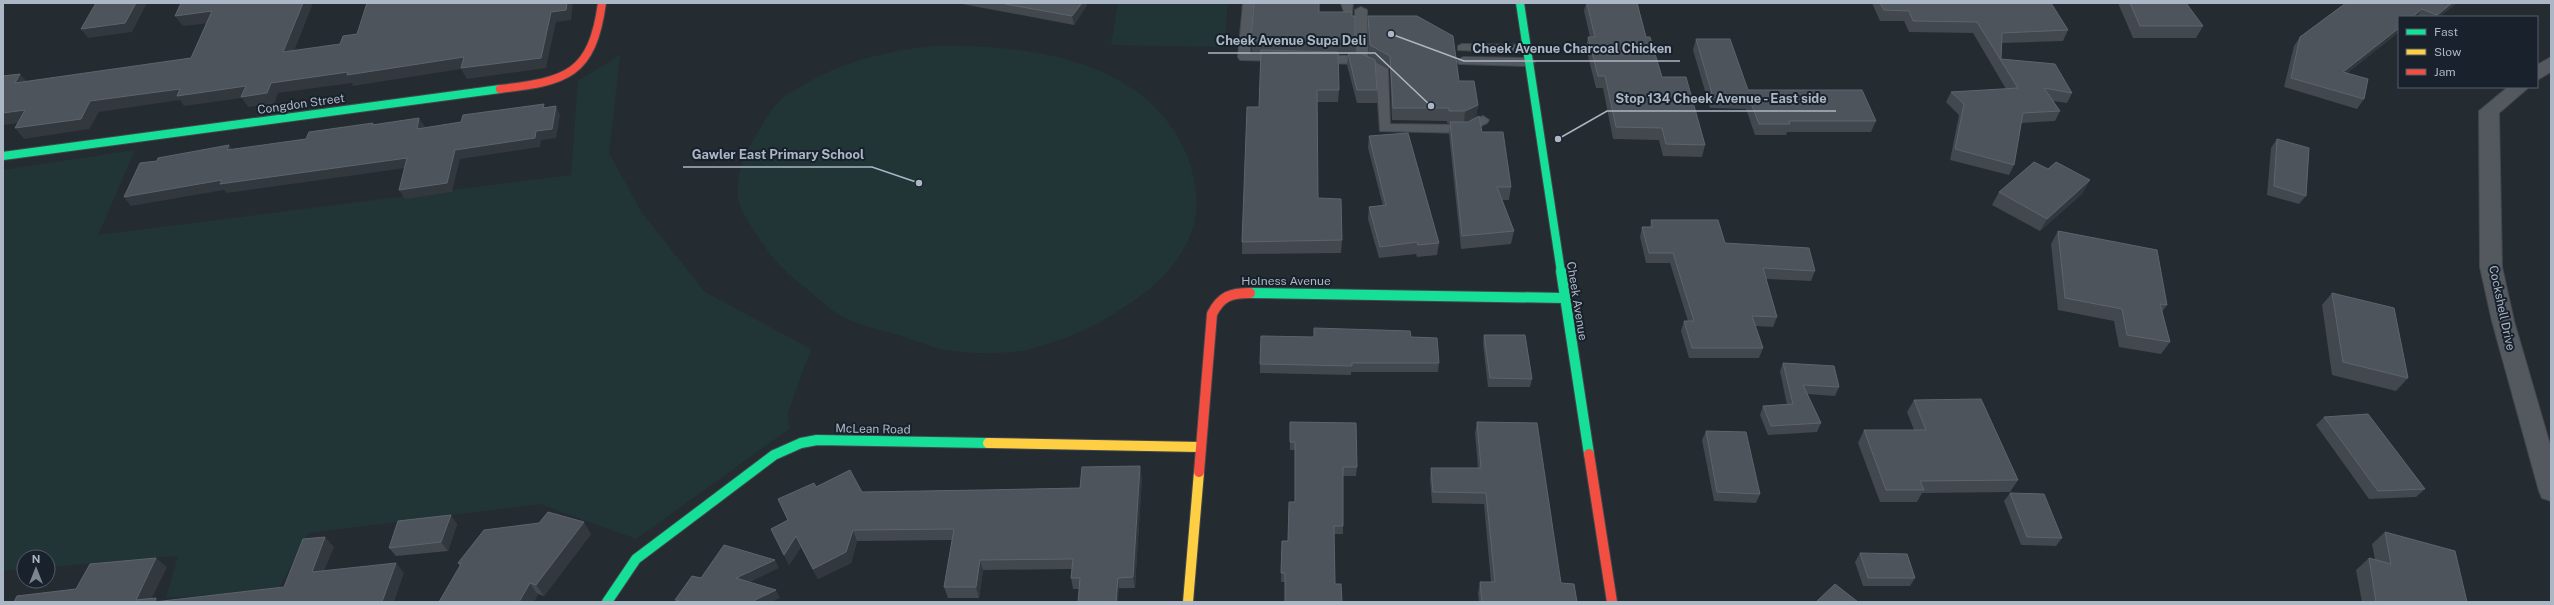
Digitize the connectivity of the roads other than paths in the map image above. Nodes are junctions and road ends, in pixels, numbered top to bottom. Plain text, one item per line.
1 (602, 3) edge
2 (1250, 3) edge
3 (1520, 3) edge
4 (1366, 8) edge
5 (1462, 48) dead end
6 (1527, 49) junction
7 (1291, 58) edge
8 (1307, 59) edge
9 (1362, 60) junction
10 (1463, 61) dead end
11 (1529, 62) junction
12 (2551, 63) edge
13 (2538, 73) edge
14 (2519, 88) edge
15 (1483, 120) dead end
16 (3, 156) edge
17 (1564, 298) junction
18 (1200, 447) junction
19 (2551, 491) edge
20 (607, 602) edge
21 (1188, 602) edge
22 (1612, 602) edge

1 - 16 street, Congdon Street
2 - 7 lane
3 - 6 street, Cheek Avenue
4 - 9 lane
5 - 6 lane
6 - 11 street, Cheek Avenue
8 - 9 lane
9 - 15 lane
10 - 11 lane
11 - 17 street, Cheek Avenue
12 - 13 street
14 - 19 street, Cockshell Drive
17 - 18 street, Holness Avenue
17 - 22 street, Cheek Avenue
18 - 20 street, McLean Road
18 - 21 street, Holness Avenue

